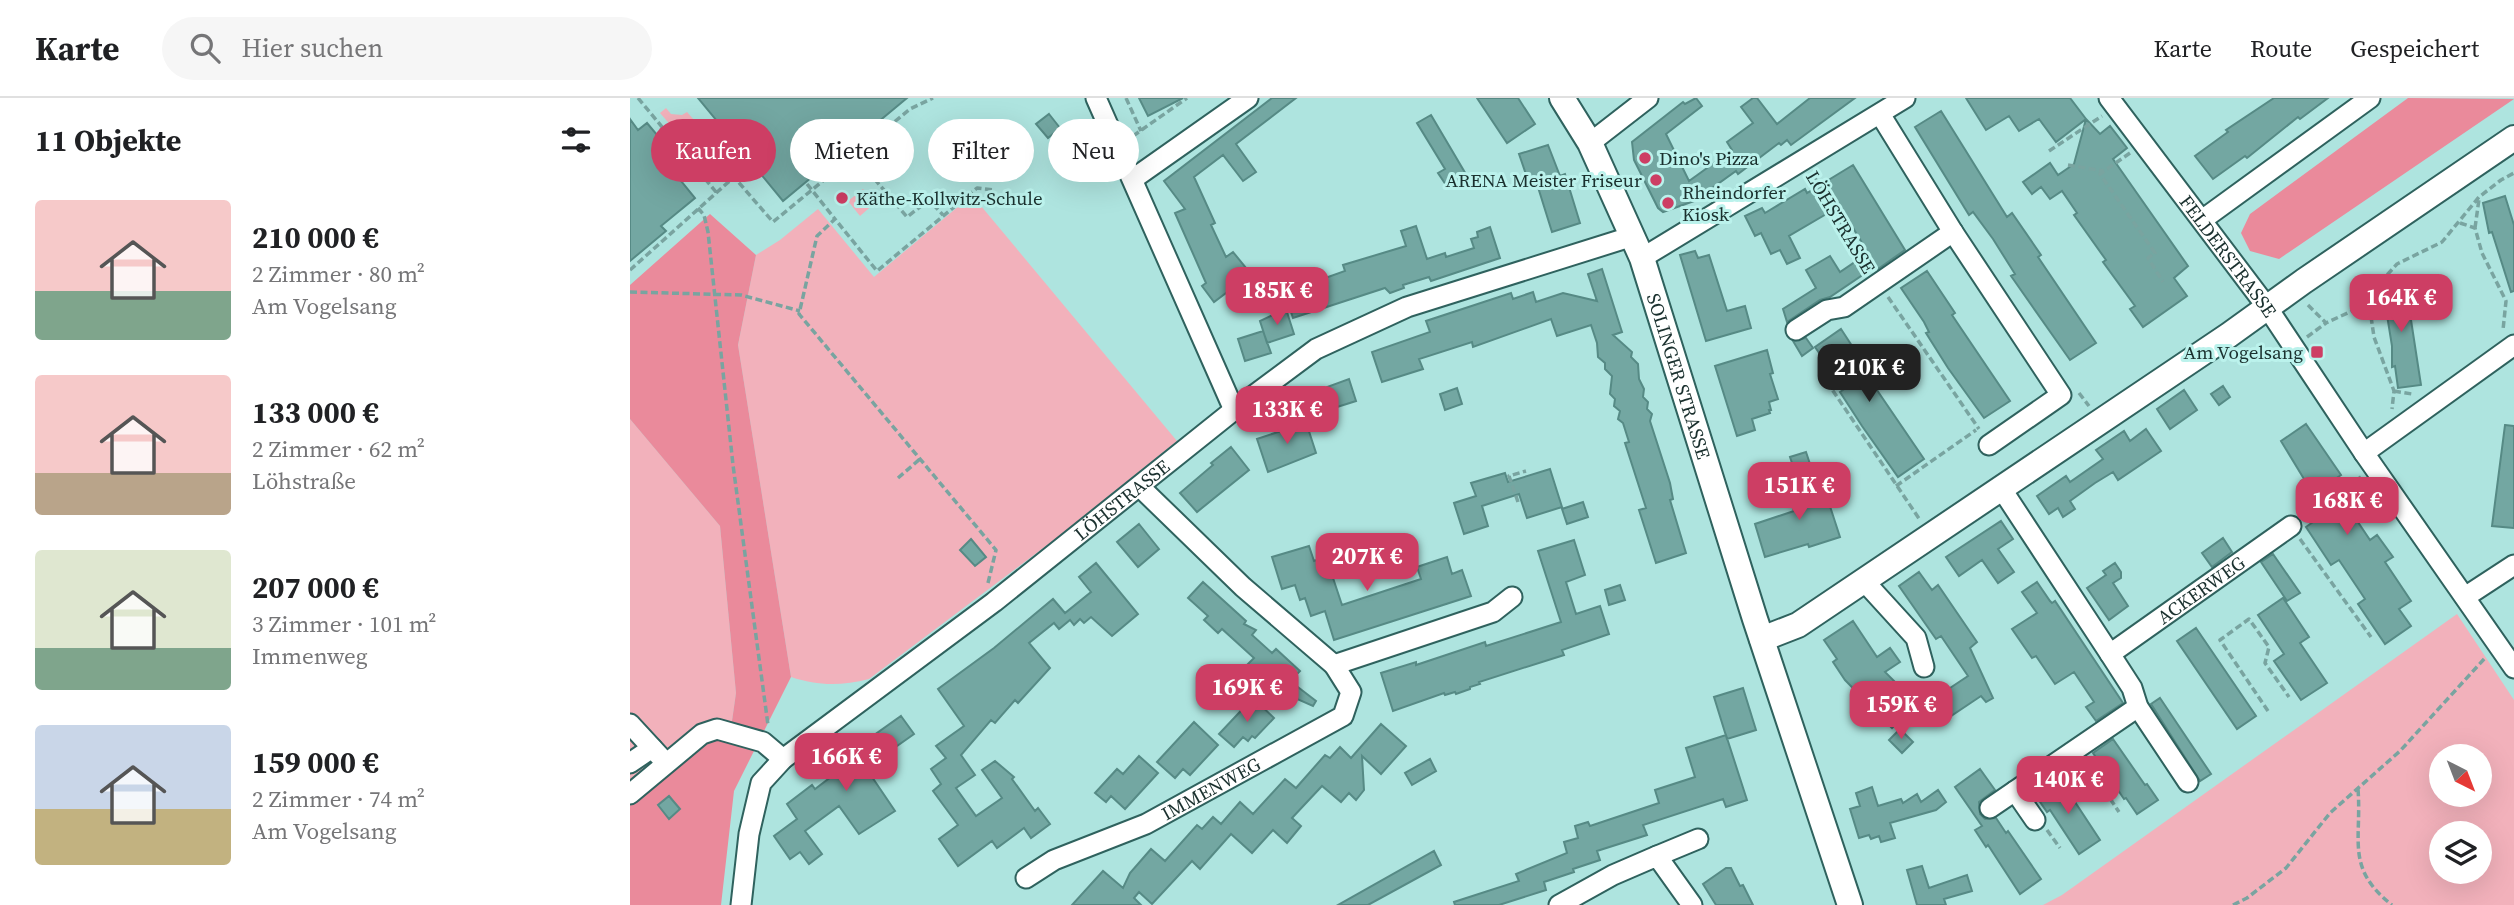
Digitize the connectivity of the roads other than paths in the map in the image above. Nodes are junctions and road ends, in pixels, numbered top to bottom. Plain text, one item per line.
1 (1096, 98) edge
2 (1248, 98) edge
3 (1562, 98) edge
4 (1648, 98) edge
5 (1905, 98) edge
6 (2370, 98) edge
7 (2113, 102) edge
8 (1880, 114) junction
9 (1105, 119) edge
10 (2514, 138) edge
11 (1590, 143) junction
12 (1139, 175) edge
13 (1134, 182) edge
14 (2202, 220) junction
15 (1953, 232) junction
16 (1638, 247) junction
17 (2267, 307) junction
18 (1796, 330) dead end
19 (2508, 350) edge
20 (1234, 410) junction
21 (1989, 445) road end
22 (2369, 460) junction
23 (1140, 487) junction
24 (2001, 488) junction
25 (2291, 526) road end
26 (2514, 565) edge
27 (1864, 582) junction
28 (1512, 597) dead end
29 (2465, 597) junction
30 (1762, 639) junction
31 (2110, 654) junction
32 (1334, 665) junction
33 (1924, 667) dead end
34 (2514, 668) edge
35 (2138, 707) junction
36 (630, 724) edge
37 (652, 748) junction
38 (783, 759) junction
39 (630, 762) edge
40 (666, 763) junction
41 (2188, 782) dead end
42 (2015, 791) junction
43 (630, 793) edge
44 (1990, 807) dead end
45 (2035, 820) dead end
46 (1698, 839) dead end
47 (1657, 856) junction
48 (1026, 878) dead end
49 (741, 905) edge
50 (1559, 905) edge
51 (1692, 905) edge
52 (1850, 905) edge

1 - 9 street
2 - 12 street
3 - 11 main road, SOLINGER STRASSE
4 - 11 street
5 - 8 street, LÖHSTRASSE
6 - 14 street
7 - 14 street, FELDERSTRASSE
8 - 15 street
8 - 16 street, LÖHSTRASSE
10 - 17 main road
11 - 16 main road, SOLINGER STRASSE
13 - 20 street
14 - 17 street, FELDERSTRASSE
15 - 18 street
15 - 21 street
16 - 20 street, LÖHSTRASSE
16 - 30 main road, SOLINGER STRASSE
17 - 22 street, FELDERSTRASSE
17 - 24 main road
19 - 22 street
20 - 23 street, LÖHSTRASSE
22 - 29 street, FELDERSTRASSE
23 - 32 street, IMMENWEG
23 - 38 street, LÖHSTRASSE
24 - 27 main road
24 - 31 street
25 - 31 street, ACKERWEG
26 - 29 street
27 - 30 main road
27 - 33 street
28 - 32 street
29 - 34 street, FELDERSTRASSE
30 - 52 main road, SOLINGER STRASSE
31 - 35 street
32 - 48 street, IMMENWEG
35 - 41 street
35 - 42 street
36 - 37 street
37 - 39 street
37 - 40 street
38 - 40 street
38 - 49 street, LÖHSTRASSE
40 - 43 street
42 - 44 street
42 - 45 street
46 - 47 street
47 - 50 street
47 - 51 street

